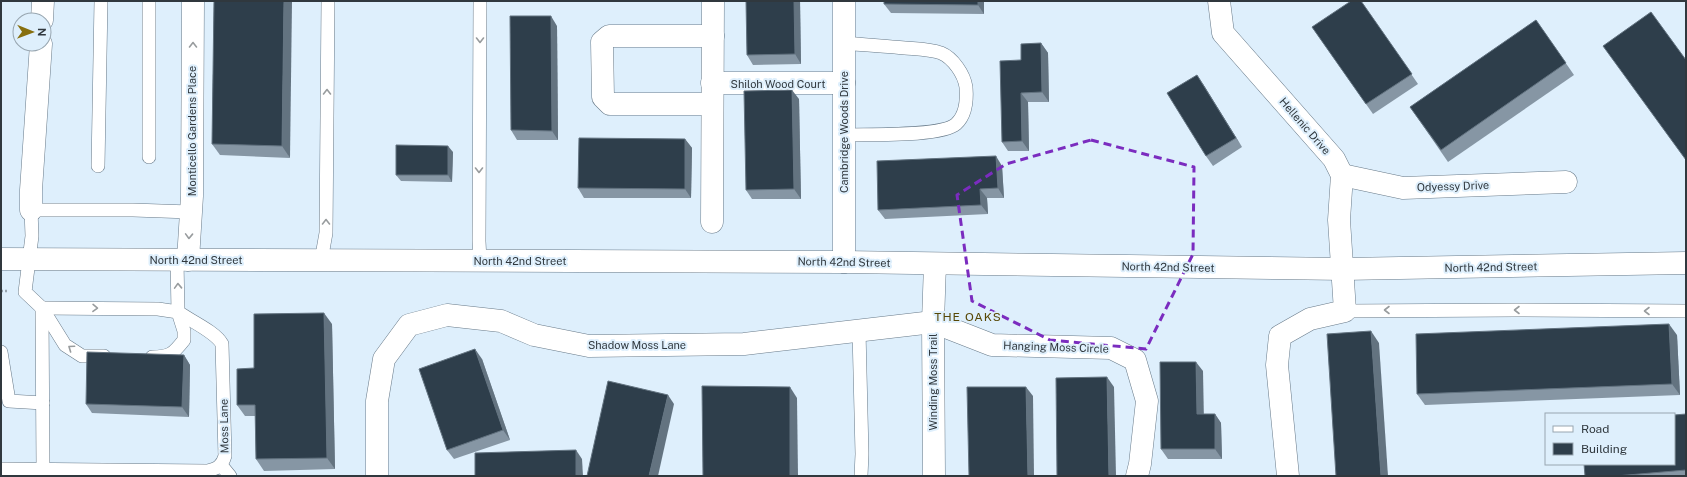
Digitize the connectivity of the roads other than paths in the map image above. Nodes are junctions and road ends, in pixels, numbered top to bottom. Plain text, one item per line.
1 (43, 1) edge
2 (101, 1) edge
3 (149, 1) edge
4 (193, 1) edge
5 (328, 1) edge
6 (480, 1) edge
7 (713, 1) edge
8 (844, 1) edge
9 (1219, 1) edge
10 (42, 12) edge
11 (713, 36) junction
12 (844, 43) junction
13 (40, 52) edge
14 (844, 83) junction
15 (712, 93) junction
16 (844, 135) junction
17 (149, 157) dead end
18 (98, 166) dead end
19 (1342, 175) junction
20 (1566, 182) dead end
21 (31, 200) junction
22 (190, 212) junction
23 (712, 222) dead end
24 (1, 259) edge
25 (30, 260) junction
26 (183, 260) junction
27 (321, 260) junction
28 (480, 261) junction
29 (844, 262) junction
30 (1686, 263) edge
31 (935, 264) junction
32 (1344, 269) junction
33 (42, 308) junction
34 (1345, 311) junction
35 (1686, 311) edge
36 (178, 312) junction
37 (933, 322) junction
38 (859, 331) junction
39 (1, 352) edge
40 (120, 356) edge
41 (143, 356) edge
42 (42, 403) junction
43 (221, 465) junction
44 (1, 469) edge
45 (43, 470) junction
46 (230, 476) edge
47 (377, 476) edge
48 (861, 476) edge
49 (934, 476) edge
50 (1137, 476) edge
51 (1288, 476) edge

1 - 10 street
2 - 18 lane
3 - 17 lane
22 -> 4 street, Monticello Gardens Place
27 -> 5 lane
6 -> 28 lane
7 - 11 street
8 - 12 street, Cambridge Woods Drive
9 - 19 street, Hellenic Drive
11 - 15 street
11 - 15 street, Shiloh Wood Court
12 - 14 street, Cambridge Woods Drive
12 - 16 lane
13 - 21 street
14 - 15 street, Shiloh Wood Court
14 - 16 street, Cambridge Woods Drive
15 - 23 street
16 - 29 street, Cambridge Woods Drive
19 - 20 street, Odyessy Drive
19 - 32 street
21 - 22 lane
21 - 25 lane
22 -> 26 street, Monticello Gardens Place
24 - 25 street, North 42nd Street
25 - 26 street, North 42nd Street
25 - 33 lane
26 - 27 street, North 42nd Street
36 -> 26 lane
27 - 28 street, North 42nd Street
28 - 29 street, North 42nd Street
29 - 31 street, North 42nd Street
30 - 32 street, North 42nd Street
31 - 32 street, North 42nd Street
31 - 37 street, Winding Moss Trail
32 - 34 street
33 -> 36 lane
40 -> 33 lane
33 - 42 lane
35 -> 34 lane
34 - 51 street
36 - 41 lane
36 - 43 lane, Moss Lane
37 - 38 street, Shadow Moss Lane
37 - 49 street, Winding Moss Trail
37 - 50 street, Hanging Moss Circle
38 - 47 street, Shadow Moss Lane
38 - 48 lane
39 - 42 lane
42 - 45 lane
43 - 45 lane, Moss Lane
43 - 46 lane
44 - 45 lane, Moss Lane

